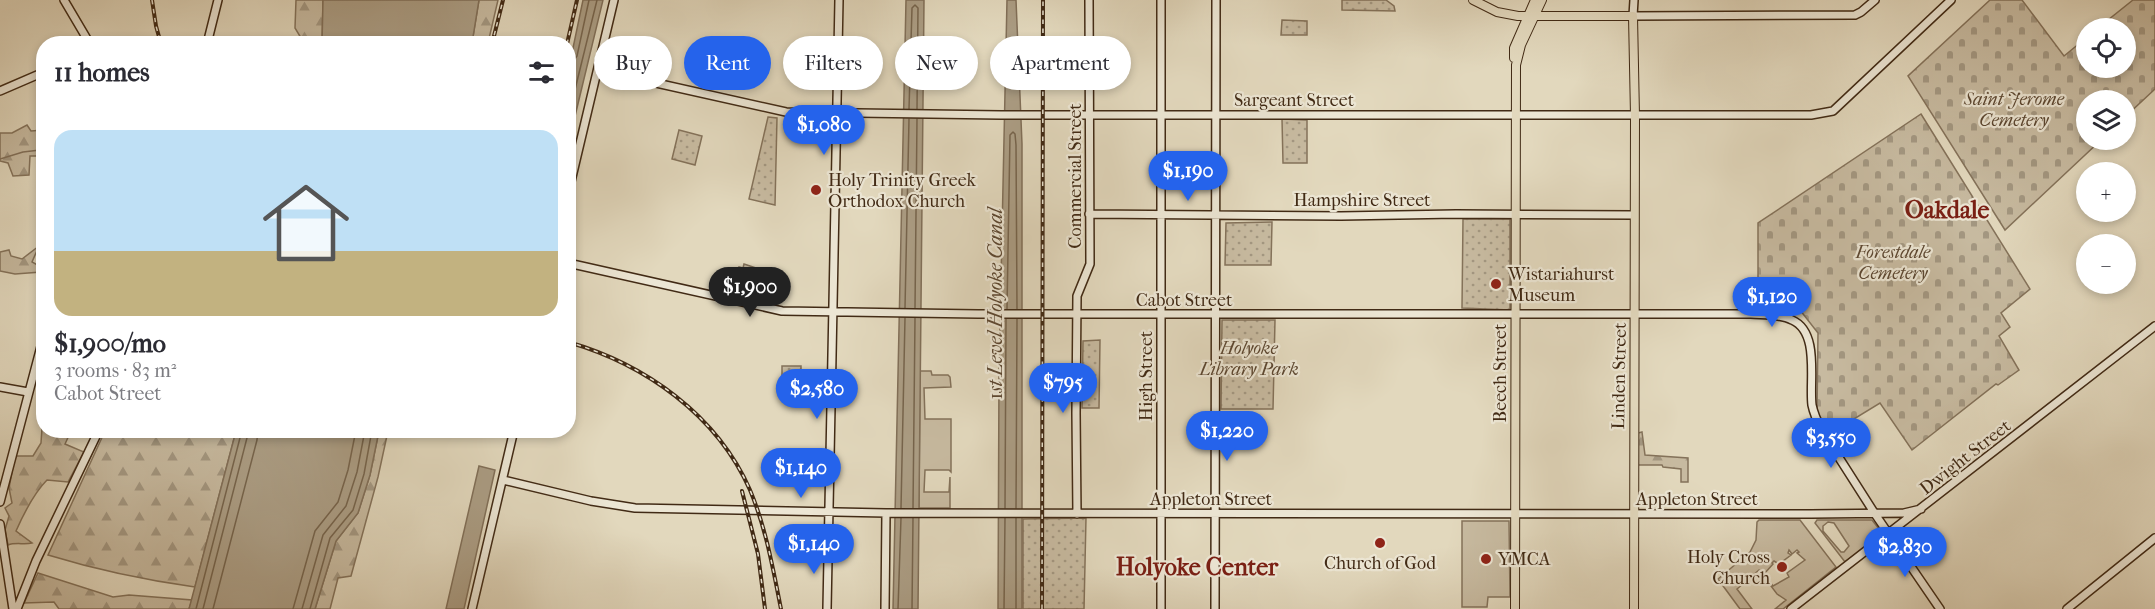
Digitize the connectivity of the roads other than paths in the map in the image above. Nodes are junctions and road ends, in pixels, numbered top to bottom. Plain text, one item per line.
1 (64, 0) edge
2 (218, 0) edge
3 (614, 0) edge
4 (839, 0) edge
5 (1089, 0) edge
6 (1161, 0) edge
7 (1215, 0) edge
8 (1473, 0) edge
9 (1535, 0) edge
10 (1542, 0) edge
11 (1634, 0) edge
12 (1875, 0) edge
13 (1951, 0) edge
14 (1531, 16) junction
15 (1633, 16) junction
16 (85, 36) edge
17 (209, 36) edge
18 (606, 36) edge
19 (36, 75) edge
20 (594, 87) edge
21 (672, 87) edge
22 (0, 90) edge
23 (837, 113) junction
24 (1090, 114) junction
25 (1161, 115) junction
26 (1216, 115) junction
27 (1515, 115) junction
28 (1635, 116) junction
29 (576, 161) edge
30 (1089, 214) junction
31 (1161, 214) junction
32 (1215, 214) junction
33 (1516, 214) junction
34 (1634, 215) junction
35 (576, 265) edge
36 (833, 312) junction
37 (1077, 314) junction
38 (1161, 314) junction
39 (1215, 315) junction
40 (1515, 315) junction
41 (1634, 315) junction
42 (2155, 326) edge
43 (36, 364) edge
44 (0, 387) edge
45 (28, 392) junction
46 (95, 438) edge
47 (512, 438) edge
48 (503, 480) junction
49 (0, 502) edge
50 (1921, 509) junction
51 (829, 512) junction
52 (890, 513) junction
53 (1077, 514) junction
54 (1161, 514) junction
55 (1215, 514) junction
56 (1633, 514) junction
57 (1875, 514) junction
58 (1515, 515) junction
59 (0, 524) edge
60 (1890, 534) junction
61 (2155, 538) edge
62 (15, 609) edge
63 (472, 609) edge
64 (827, 609) edge
65 (885, 609) edge
66 (1161, 609) edge
67 (1215, 609) edge
68 (1515, 609) edge
69 (1634, 609) edge
70 (1791, 609) edge
71 (1940, 609) edge
72 (2067, 609) edge

1 - 16 street
2 - 17 street
3 - 18 street
4 - 23 street
5 - 24 street, Commercial Street
6 - 25 street, High Street
7 - 26 street
8 - 14 main road
9 - 14 main road, Beech Street
10 - 14 main road, Beech Street
11 - 15 street, Linden Street
12 - 15 street
13 - 28 street, Sargeant Street
14 - 15 main road
14 - 27 main road, Beech Street
15 - 28 main road, Linden Street
19 - 22 street
20 - 29 street
21 - 23 street, Sargeant Street
23 - 24 street, Sargeant Street
23 - 36 street
24 - 25 street, Sargeant Street
24 - 30 street, Commercial Street
25 - 26 street, Sargeant Street
25 - 31 street, High Street
26 - 27 street, Sargeant Street
26 - 32 street
27 - 28 street, Sargeant Street
27 - 33 main road, Beech Street
28 - 34 main road, Linden Street
30 - 31 street, Hampshire Street
30 - 37 street, Commercial Street
31 - 32 street, Hampshire Street
31 - 38 street, High Street
32 - 33 street, Hampshire Street
32 - 39 street
33 - 34 street, Hampshire Street
33 - 40 main road, Beech Street
34 - 41 main road, Linden Street
35 - 36 street, Cabot Street
36 - 37 street, Cabot Street
36 - 51 street
37 - 38 street, Cabot Street
37 - 53 street, Commercial Street
38 - 39 street, Cabot Street
38 - 54 street, High Street
39 - 40 street, Cabot Street
39 - 55 street
40 - 41 street, Cabot Street
40 - 58 main road, Beech Street
41 - 56 main road, Linden Street
41 - 57 street, Cabot Street
42 - 50 street, Dwight Street
43 - 45 street
44 - 45 street
45 - 49 street
46 - 62 street
47 - 48 street
48 - 51 street, Appleton Street
48 - 63 street
50 - 57 street, Appleton Street
50 - 60 street, Dwight Street
51 - 52 street, Appleton Street
51 - 64 street
52 - 53 street, Appleton Street
52 - 65 street
53 - 54 street, Appleton Street
54 - 55 street, Appleton Street
54 - 66 street, High Street
55 - 58 street, Appleton Street
55 - 67 street
56 - 57 street, Appleton Street
56 - 58 street, Appleton Street
56 - 69 main road, Linden Street
57 - 60 street
58 - 68 main road, Beech Street
59 - 62 street
60 - 70 street, Dwight Street
60 - 71 street
61 - 72 street

